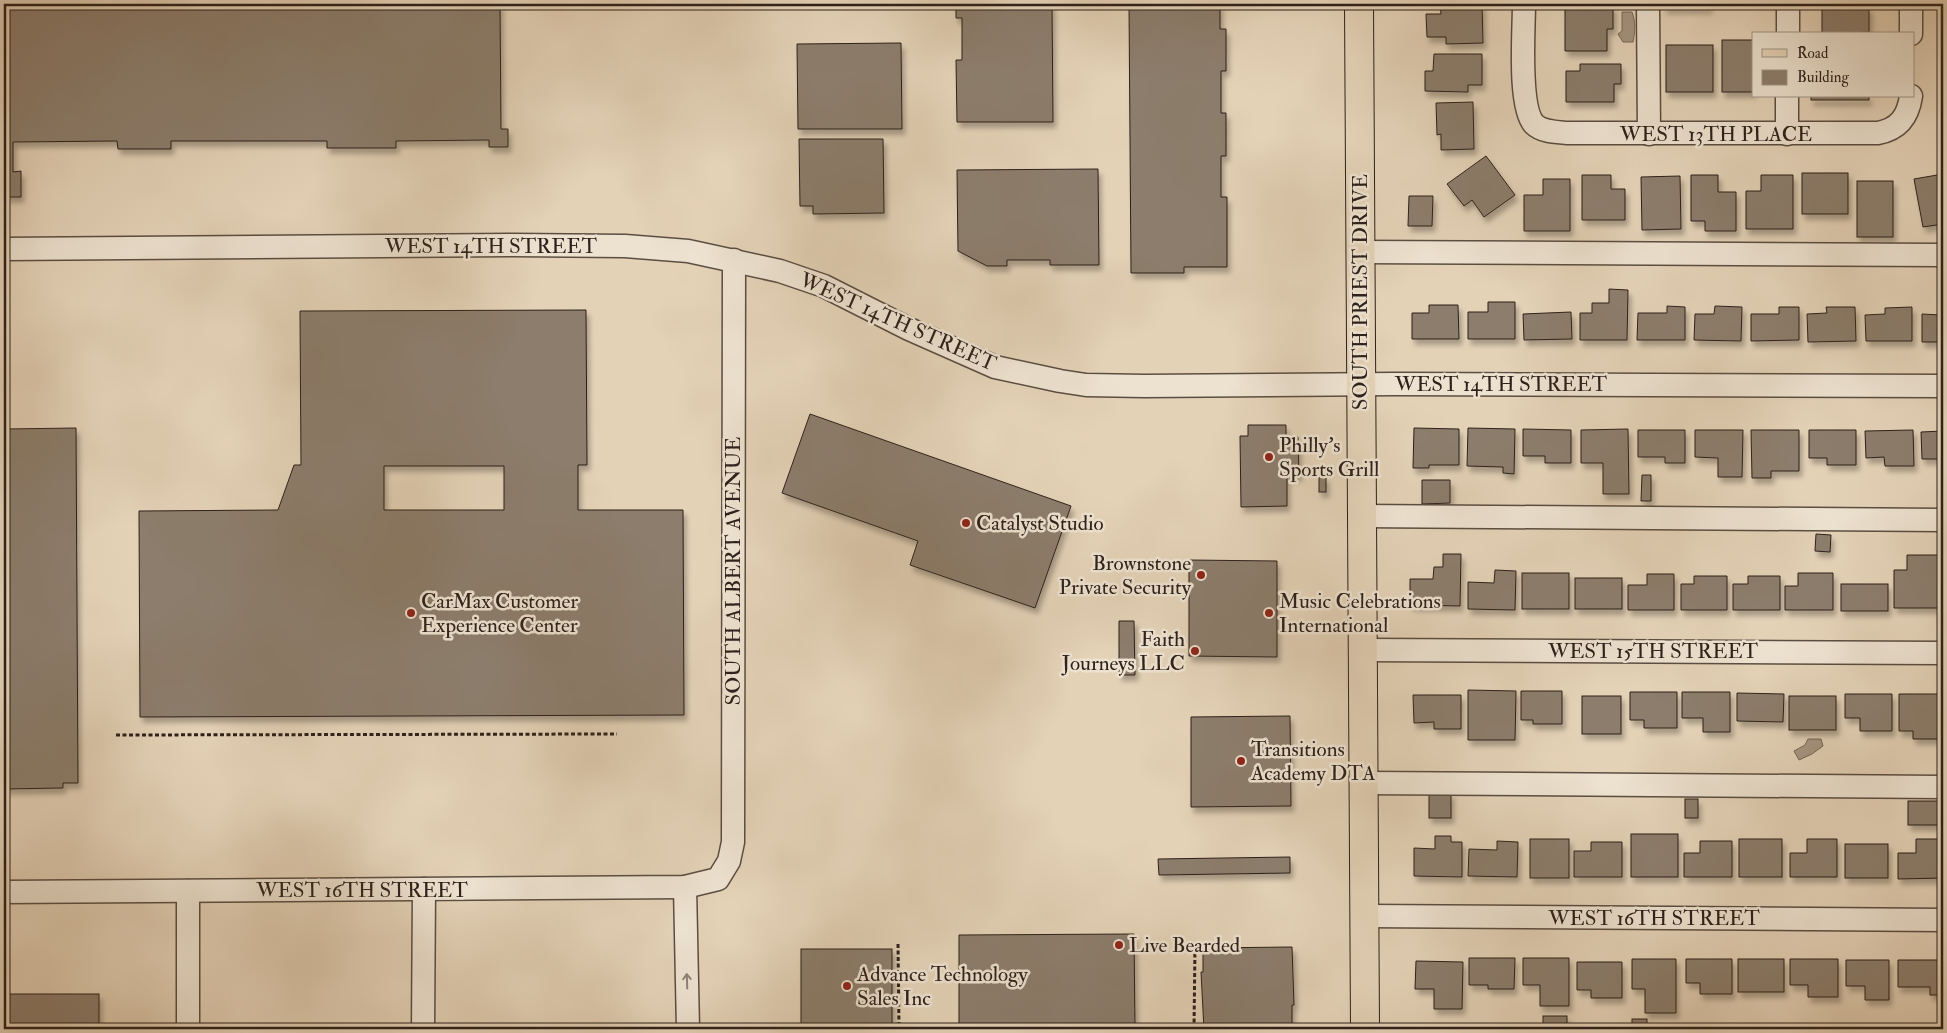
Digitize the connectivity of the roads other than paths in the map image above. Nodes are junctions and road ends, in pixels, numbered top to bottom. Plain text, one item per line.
1 (1359, 4) edge
2 (1524, 4) edge
3 (1648, 4) edge
4 (1788, 4) edge
5 (1911, 4) edge
6 (1788, 32) edge
7 (1911, 32) edge
8 (1787, 98) edge
9 (1910, 98) edge
10 (1649, 134) junction
11 (1787, 134) junction
12 (4, 249) edge
13 (1360, 252) junction
14 (1943, 255) edge
15 (734, 260) junction
16 (1361, 384) junction
17 (1943, 386) edge
18 (1362, 516) junction
19 (1943, 520) edge
20 (1362, 650) junction
21 (1943, 653) edge
22 (1363, 783) junction
23 (1943, 787) edge
24 (718, 879) joint
25 (685, 887) junction
26 (424, 889) junction
27 (188, 891) junction
28 (4, 892) edge
29 (1364, 916) junction
30 (1943, 920) edge
31 (188, 1029) edge
32 (423, 1029) edge
33 (688, 1029) edge
34 (1365, 1029) edge

1 - 13 main road, SOUTH PRIEST DRIVE
2 - 10 street, WEST 13TH PLACE
3 - 10 street
4 - 6 street
5 - 7 street
8 - 11 street
9 - 11 street, WEST 13TH PLACE
10 - 11 street, WEST 13TH PLACE
12 - 15 street, WEST 14TH STREET
13 - 14 street
13 - 16 main road, SOUTH PRIEST DRIVE
15 - 16 street, WEST 14TH STREET
15 - 24 street, SOUTH ALBERT AVENUE
16 - 17 street, WEST 14TH STREET
16 - 18 main road, SOUTH PRIEST DRIVE
18 - 19 street
18 - 20 main road, SOUTH PRIEST DRIVE
20 - 21 street, WEST 15TH STREET
20 - 22 main road, SOUTH PRIEST DRIVE
22 - 23 street
22 - 29 main road, SOUTH PRIEST DRIVE
24 - 25 street, WEST 16TH STREET
25 - 26 street, WEST 16TH STREET
33 -> 25 street
26 - 27 street, WEST 16TH STREET
26 - 32 street
27 - 28 street, WEST 16TH STREET
27 - 31 street
29 - 30 street, WEST 16TH STREET
29 - 34 main road, SOUTH PRIEST DRIVE

